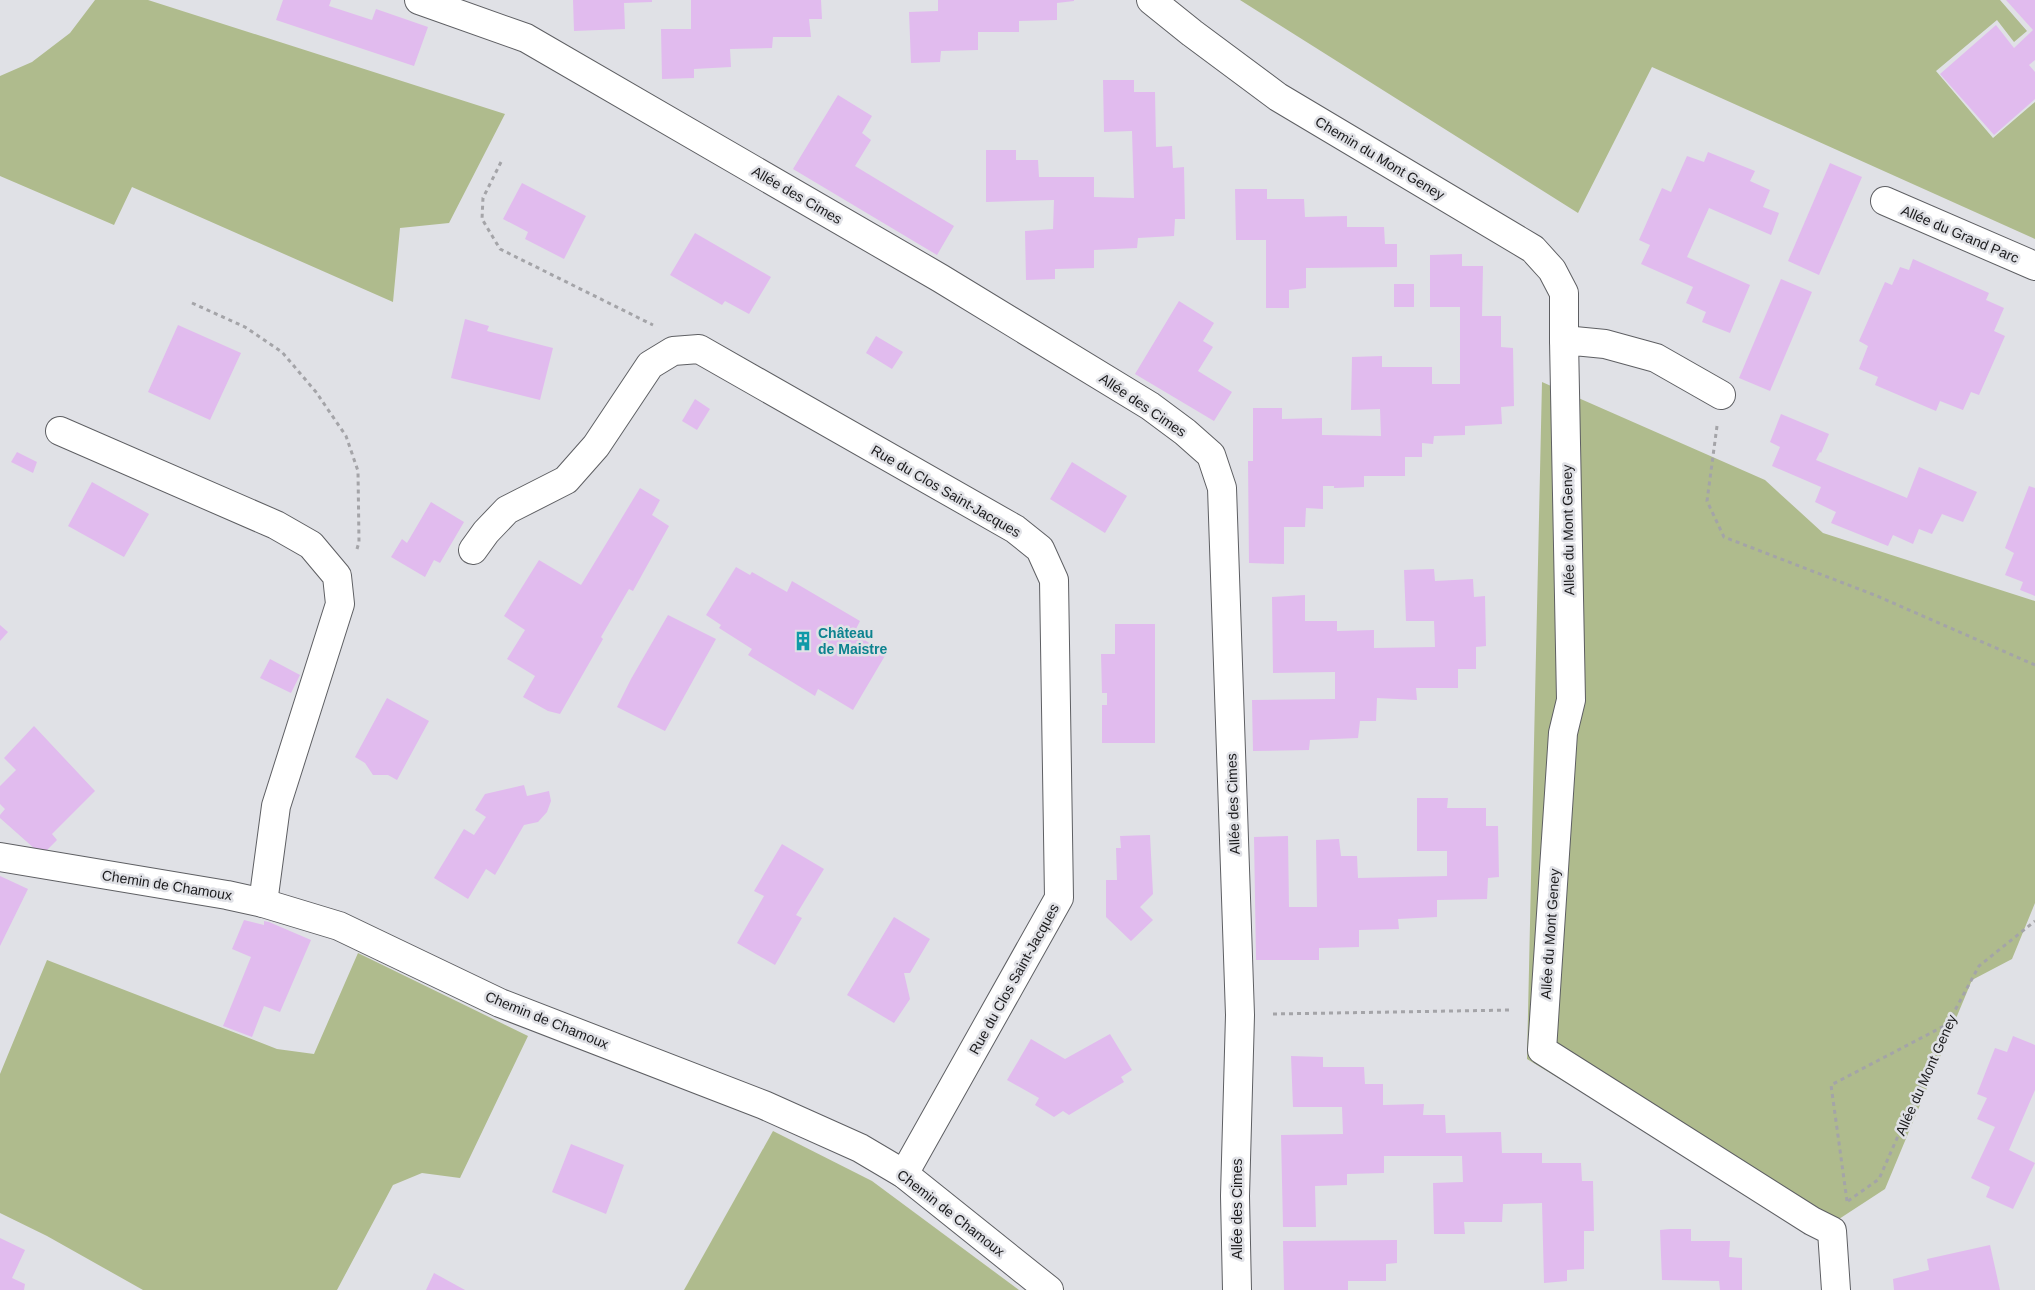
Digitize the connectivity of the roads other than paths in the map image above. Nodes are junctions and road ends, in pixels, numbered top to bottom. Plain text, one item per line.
1 (419, 0) edge
2 (1151, 0) edge
3 (1885, 202) dead end
4 (2035, 266) edge
5 (1564, 340) junction
6 (1721, 395) road end
7 (60, 431) dead end
8 (473, 550) dead end
9 (0, 857) edge
10 (263, 903) junction
11 (904, 1174) junction
12 (1049, 1290) edge
13 (1238, 1290) edge
14 (1836, 1290) edge

1 - 13 street, Allée des Cimes
2 - 5 street, Chemin du Mont Geney
3 - 4 street, Allée du Grand Parc
5 - 6 street
5 - 14 street, Allée du Mont Geney
7 - 10 street
8 - 11 street, Rue du Clos Saint-Jacques
9 - 10 street, Chemin de Chamoux
10 - 11 street, Chemin de Chamoux
11 - 12 street, Chemin de Chamoux

